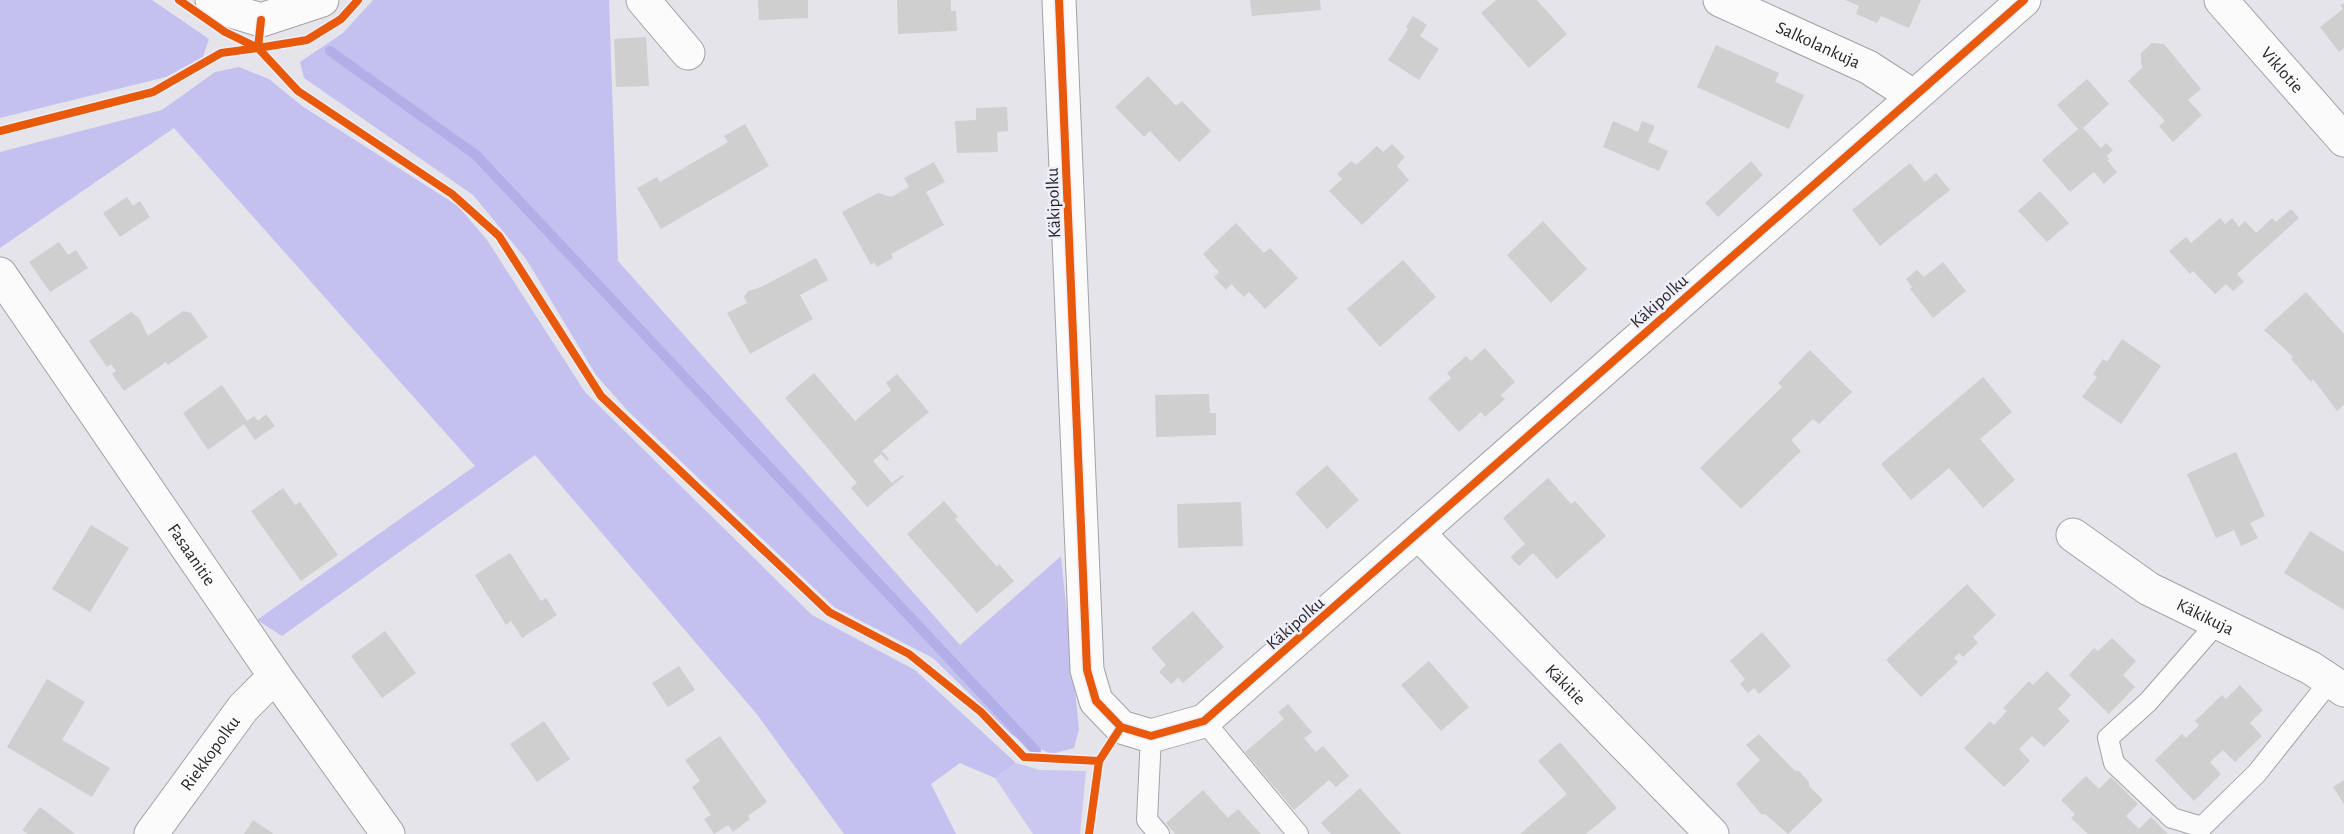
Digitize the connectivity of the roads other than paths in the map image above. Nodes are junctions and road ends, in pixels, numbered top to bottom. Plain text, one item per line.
1 (212, 0) edge
2 (322, 0) edge
3 (643, 0) edge
4 (1059, 0) edge
5 (1720, 0) edge
6 (2024, 0) edge
7 (2221, 0) edge
8 (688, 53) dead end
9 (1912, 96) junction
10 (2344, 140) edge
11 (0, 274) edge
12 (1419, 534) junction
13 (2073, 535) dead end
14 (2217, 623) junction
15 (275, 676) junction
16 (2337, 686) edge
17 (1204, 721) junction
18 (1151, 736) junction
19 (151, 834) edge
20 (388, 834) edge
21 (1159, 834) edge
22 (1298, 834) edge
23 (1712, 834) edge

1 - 2 street
3 - 8 street
4 - 18 street, Käkipolku
5 - 9 street, Salkolankuja
6 - 9 street, Käkipolku
7 - 10 street, Viklotie
9 - 12 street, Käkipolku
11 - 15 street, Fasaanitie
12 - 17 street, Käkipolku
12 - 23 street, Käkitie
13 - 14 street, Käkikuja
14 - 16 street, Käkikuja
14 - 16 lane
15 - 19 street, Riekkopolku
15 - 20 street, Fasaanitie
17 - 18 street, Käkipolku
17 - 22 lane
18 - 21 lane

